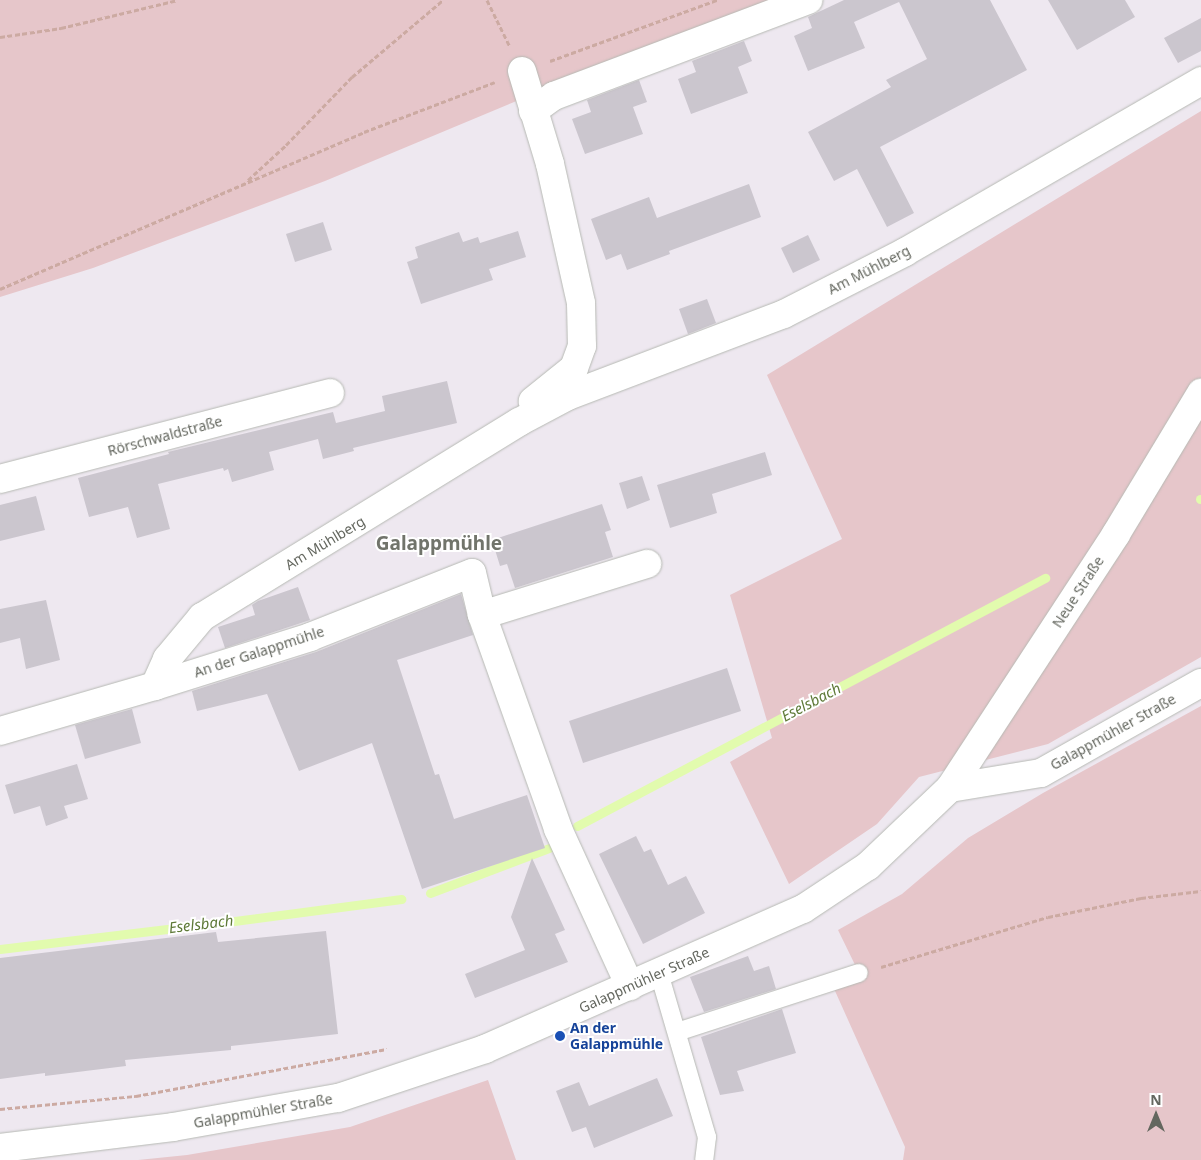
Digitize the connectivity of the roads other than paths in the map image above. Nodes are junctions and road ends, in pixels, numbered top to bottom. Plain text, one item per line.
1 (808, 0) edge
2 (522, 71) road end
3 (1201, 81) edge
4 (533, 111) junction
5 (330, 393) dead end
6 (1201, 393) edge
7 (518, 422) junction
8 (0, 479) edge
9 (647, 564) dead end
10 (482, 615) junction
11 (1201, 683) edge
12 (155, 686) junction
13 (0, 730) edge
14 (950, 788) junction
15 (659, 973) junction
16 (859, 973) road end
17 (630, 986) junction
18 (677, 1032) junction
19 (0, 1148) edge
20 (704, 1160) edge

1 - 4 street
2 - 4 street, Am Mühlberg
3 - 7 street, Am Mühlberg
4 - 7 street, Am Mühlberg
5 - 8 street, Rörschwaldstraße
6 - 14 street, Neue Straße
7 - 12 street, Am Mühlberg
9 - 10 street
10 - 12 street, An der Galappmühle
10 - 17 street, An der Galappmühle
11 - 14 street, Galappmühler Straße
12 - 13 street, An der Galappmühle
14 - 15 street, Galappmühler Straße
15 - 17 street, Galappmühler Straße
15 - 18 lane
16 - 18 lane
17 - 19 street, Galappmühler Straße
18 - 20 lane

